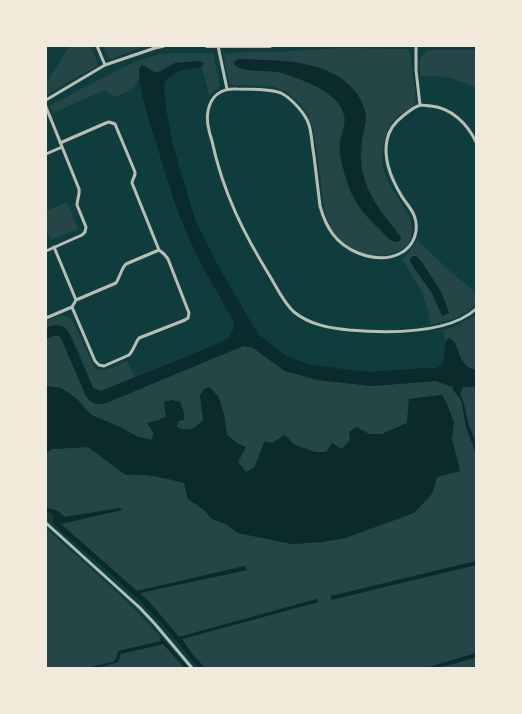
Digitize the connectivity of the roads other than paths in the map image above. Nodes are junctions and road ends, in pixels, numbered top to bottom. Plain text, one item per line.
1 (96, 46) edge
2 (164, 46) edge
3 (207, 46) edge
4 (218, 46) edge
5 (270, 46) edge
6 (416, 46) edge
7 (105, 65) junction
8 (227, 89) junction
9 (46, 100) edge
10 (420, 105) junction
11 (46, 107) edge
12 (476, 142) edge
13 (60, 143) junction
14 (62, 147) junction
15 (46, 154) edge
16 (54, 247) junction
17 (46, 250) edge
18 (159, 250) junction
19 (76, 300) junction
20 (72, 307) junction
21 (476, 309) edge
22 (46, 318) edge
23 (46, 523) edge
24 (192, 668) edge

1 - 7 street
2 - 7 street
3 - 4 street
4 - 5 street
4 - 8 street
6 - 10 street
7 - 9 street
8 - 10 street
8 - 21 street
10 - 12 street
11 - 13 street
13 - 14 street
13 - 18 street
14 - 15 street
14 - 16 street
16 - 17 street
16 - 19 street
18 - 19 street
18 - 20 street
19 - 20 street
20 - 22 street
23 - 24 street

